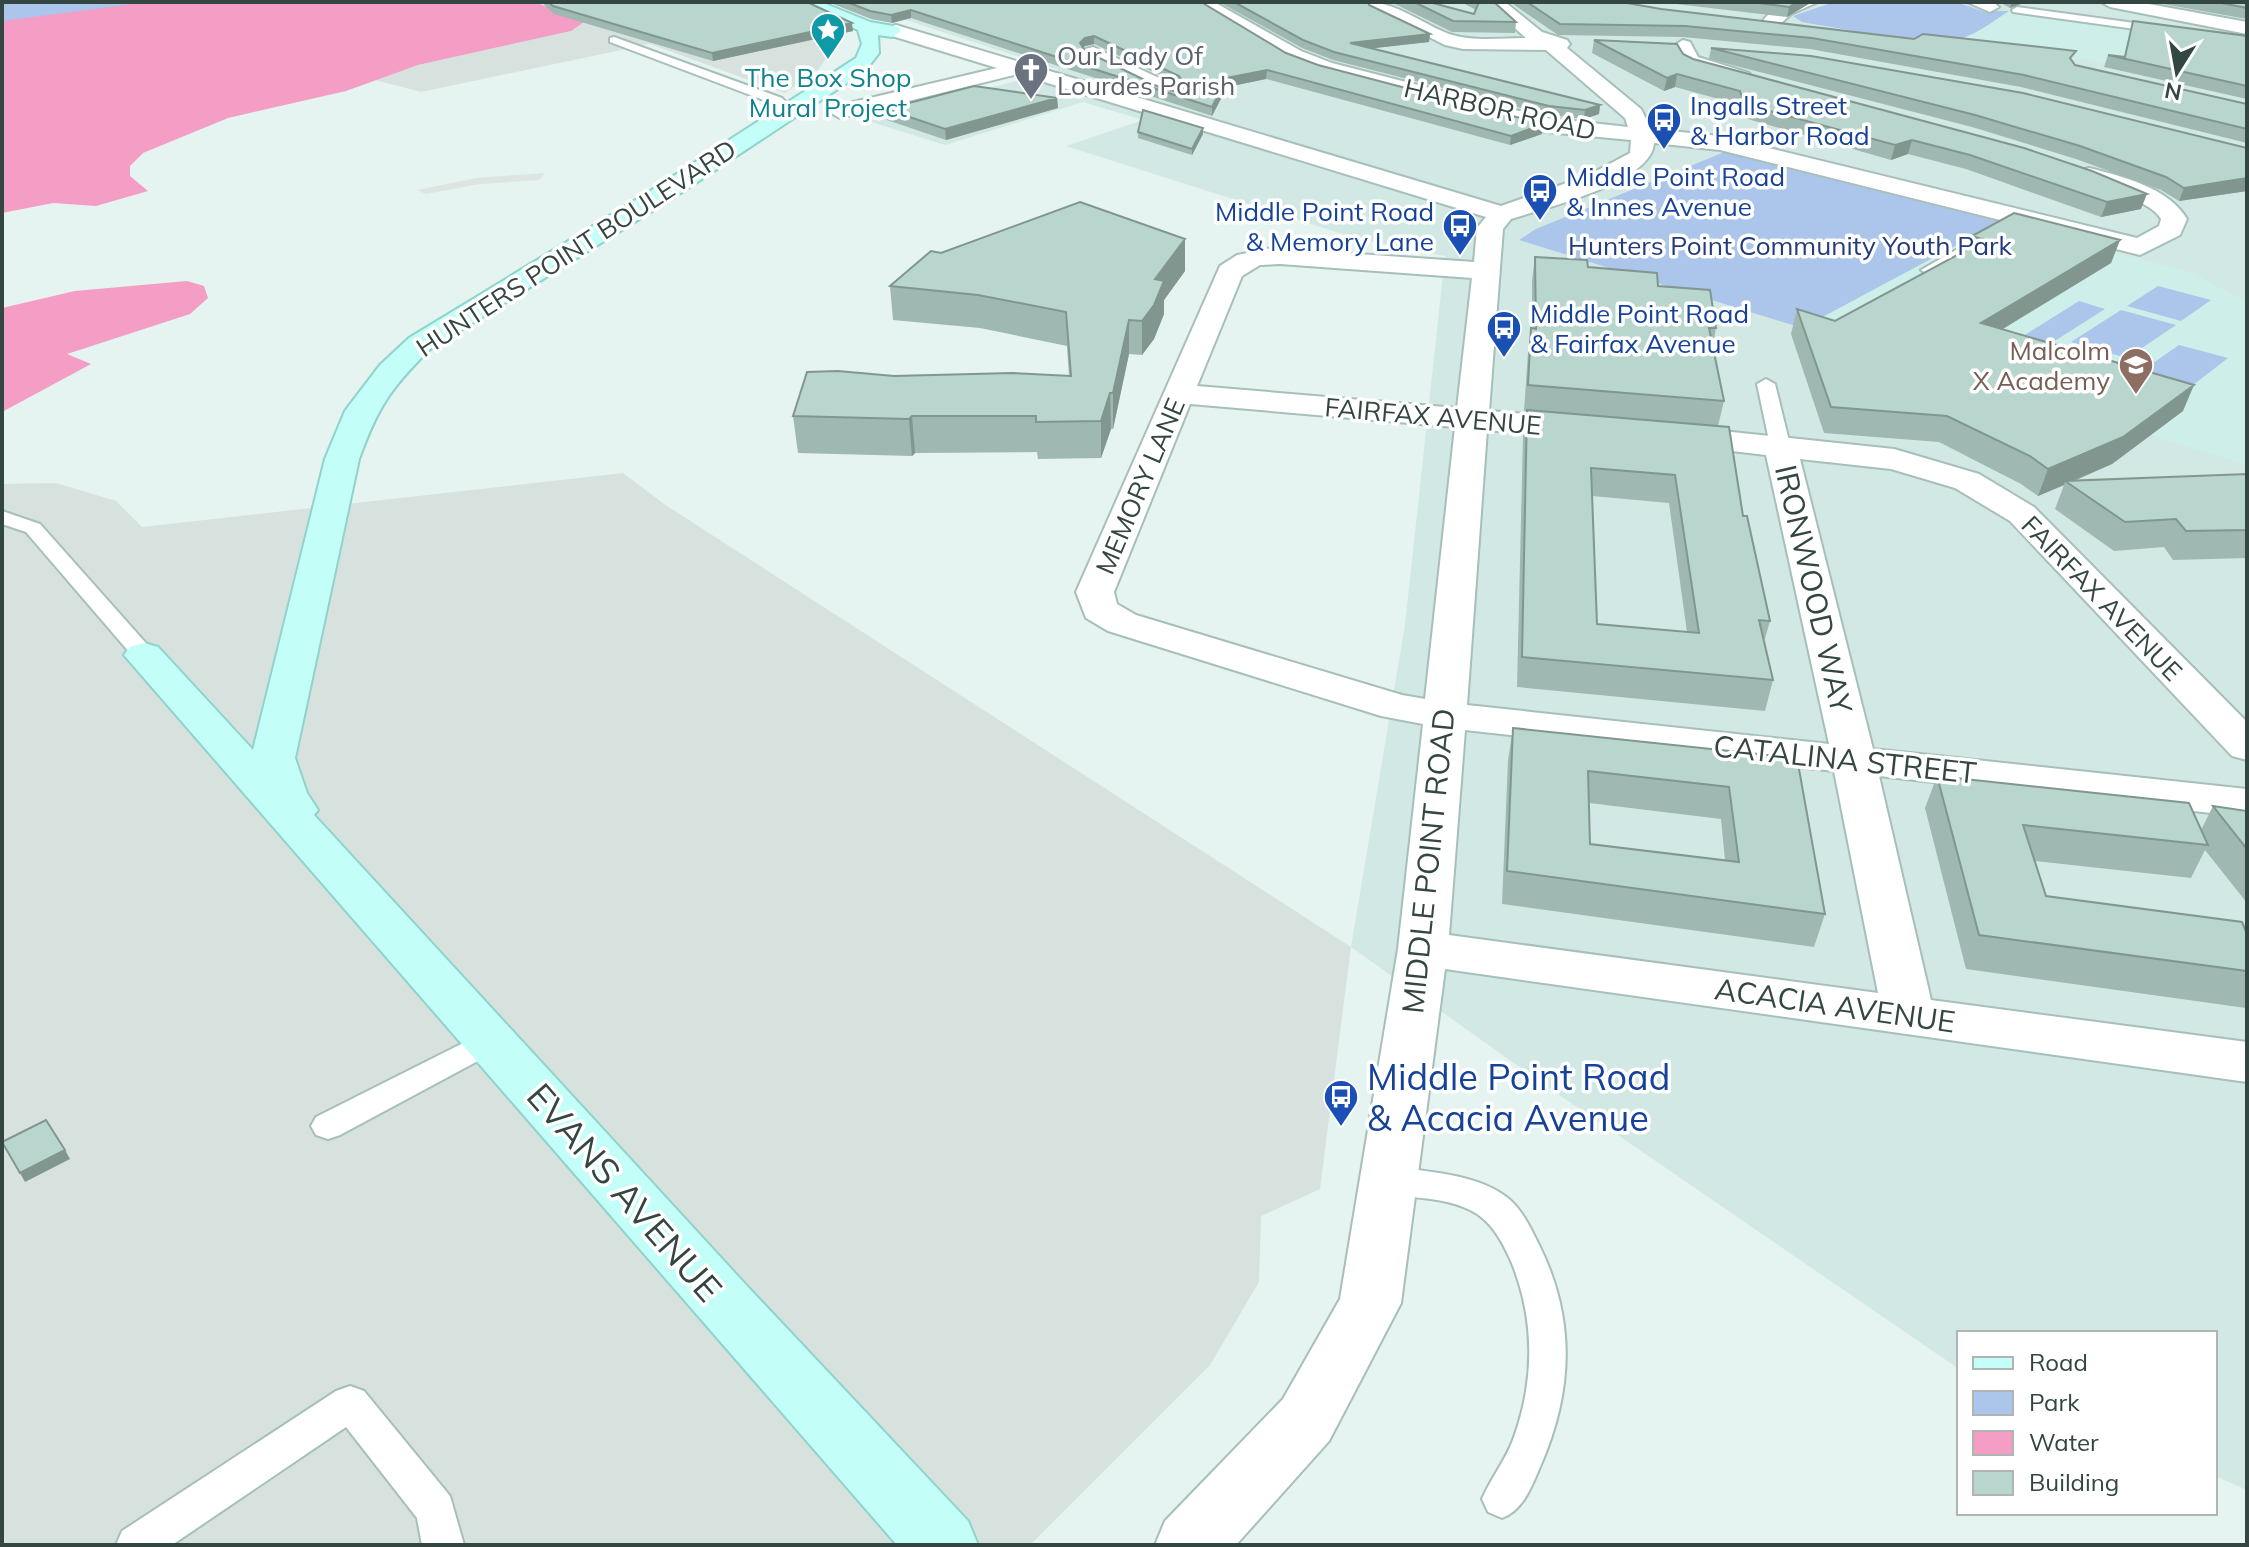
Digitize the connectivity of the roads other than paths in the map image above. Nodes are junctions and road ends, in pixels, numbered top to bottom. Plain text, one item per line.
1 (804, 2) edge
2 (1201, 2) edge
3 (1376, 2) edge
4 (1494, 2) edge
5 (1809, 2) edge
6 (2110, 2) edge
7 (2017, 10) dead end
8 (1799, 26) edge
9 (865, 27) junction
10 (2247, 28) edge
11 (896, 31) joint
12 (2175, 32) edge
13 (614, 40) edge
14 (1582, 43) edge
15 (1552, 45) junction
16 (1713, 49) edge
17 (1093, 53) edge
18 (1020, 68) junction
19 (1764, 83) edge
20 (789, 112) junction
21 (840, 112) joint
22 (1179, 116) junction
23 (1641, 135) junction
24 (2067, 167) edge
25 (1502, 214) junction
26 (2022, 218) junction
27 (1929, 270) edge
28 (1487, 271) junction
29 (1766, 384) dead end
30 (1178, 394) junction
31 (1472, 420) junction
32 (1780, 445) junction
33 (2, 517) edge
34 (144, 655) joint
35 (1443, 715) junction
36 (2247, 747) edge
37 (1852, 760) junction
38 (2247, 803) edge
39 (311, 837) junction
40 (1423, 949) junction
41 (1908, 1015) junction
42 (491, 1040) junction
43 (2247, 1062) edge
44 (328, 1126) dead end
45 (1387, 1180) junction
46 (1502, 1499) dead end
47 (137, 1545) edge
48 (443, 1545) edge
49 (943, 1545) edge
50 (1190, 1545) edge

1 - 9 main road
2 - 23 street, HARBOR ROAD
3 - 15 street
4 - 15 street
5 - 8 street
6 - 10 street
7 - 12 lane
9 - 11 main road
9 - 20 main road, HUNTERS POINT BOULEVARD
11 - 18 street
13 - 20 lane
14 - 15 street
15 - 23 street
16 - 19 street
17 - 22 street
18 - 21 street
18 - 22 street
20 - 21 main road
20 - 39 main road, HUNTERS POINT BOULEVARD
22 - 25 street
23 - 25 street
23 - 26 street, HARBOR ROAD
24 - 26 street, HARBOR ROAD
25 - 28 street, MIDDLE POINT ROAD
26 - 27 lane
28 - 30 street, MEMORY LANE
28 - 31 street, MIDDLE POINT ROAD
29 - 32 lane
30 - 31 street, FAIRFAX AVENUE
30 - 35 street, MEMORY LANE
31 - 32 street, FAIRFAX AVENUE
31 - 35 street, MIDDLE POINT ROAD
32 - 36 street, FAIRFAX AVENUE
32 - 37 street, IRONWOOD WAY
33 - 34 lane
34 - 39 main road
35 - 37 street, CATALINA STREET
35 - 40 street, MIDDLE POINT ROAD
37 - 38 street, CATALINA STREET
37 - 41 street, IRONWOOD WAY
39 - 42 main road, EVANS AVENUE
40 - 41 street, ACACIA AVENUE
40 - 45 street, MIDDLE POINT ROAD
41 - 43 street, ACACIA AVENUE
42 - 44 lane
42 - 49 main road, EVANS AVENUE
45 - 46 lane
45 - 50 street, MIDDLE POINT ROAD
47 - 48 lane

